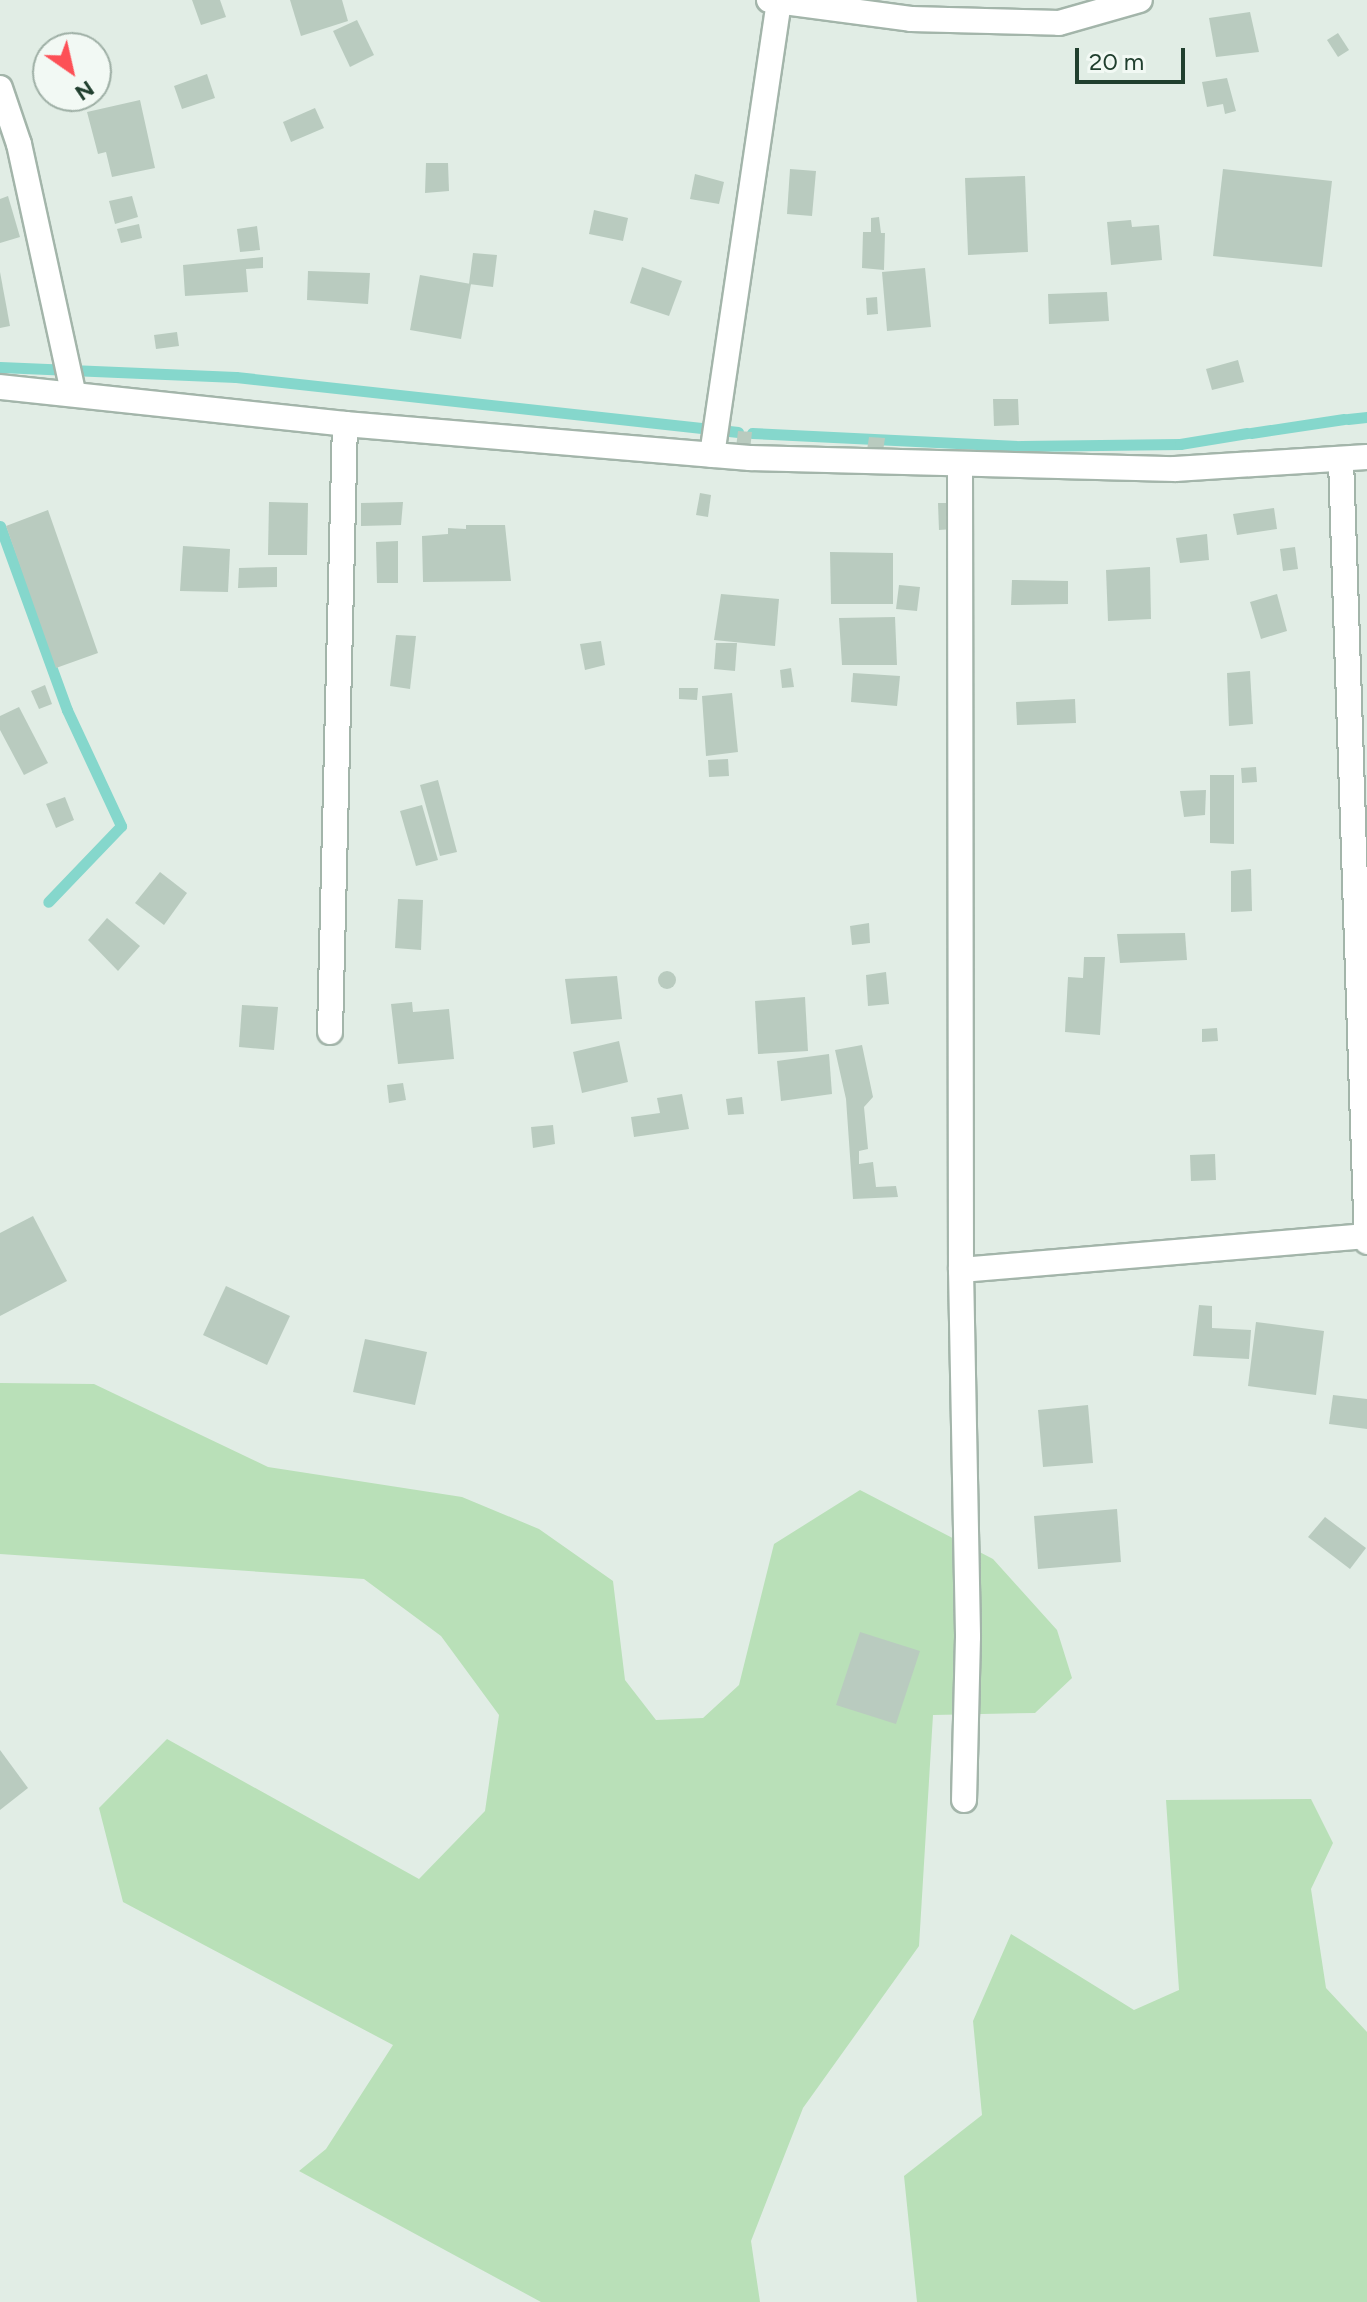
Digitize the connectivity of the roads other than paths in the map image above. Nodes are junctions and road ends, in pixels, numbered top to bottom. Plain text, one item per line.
1 (1140, 0) edge
2 (775, 1) edge
3 (0, 88) edge
4 (0, 387) edge
5 (73, 392) junction
6 (345, 424) junction
7 (712, 455) junction
8 (1367, 457) edge
9 (1341, 460) junction
10 (960, 465) junction
11 (330, 1032) dead end
12 (1367, 1238) edge
13 (961, 1270) junction
14 (964, 1800) dead end

1 - 2 street
2 - 7 street
3 - 5 street
4 - 5 street
5 - 6 street
6 - 7 street
6 - 11 street
7 - 10 street
8 - 9 street
9 - 10 street
9 - 12 street
10 - 13 street
12 - 13 street
13 - 14 street

